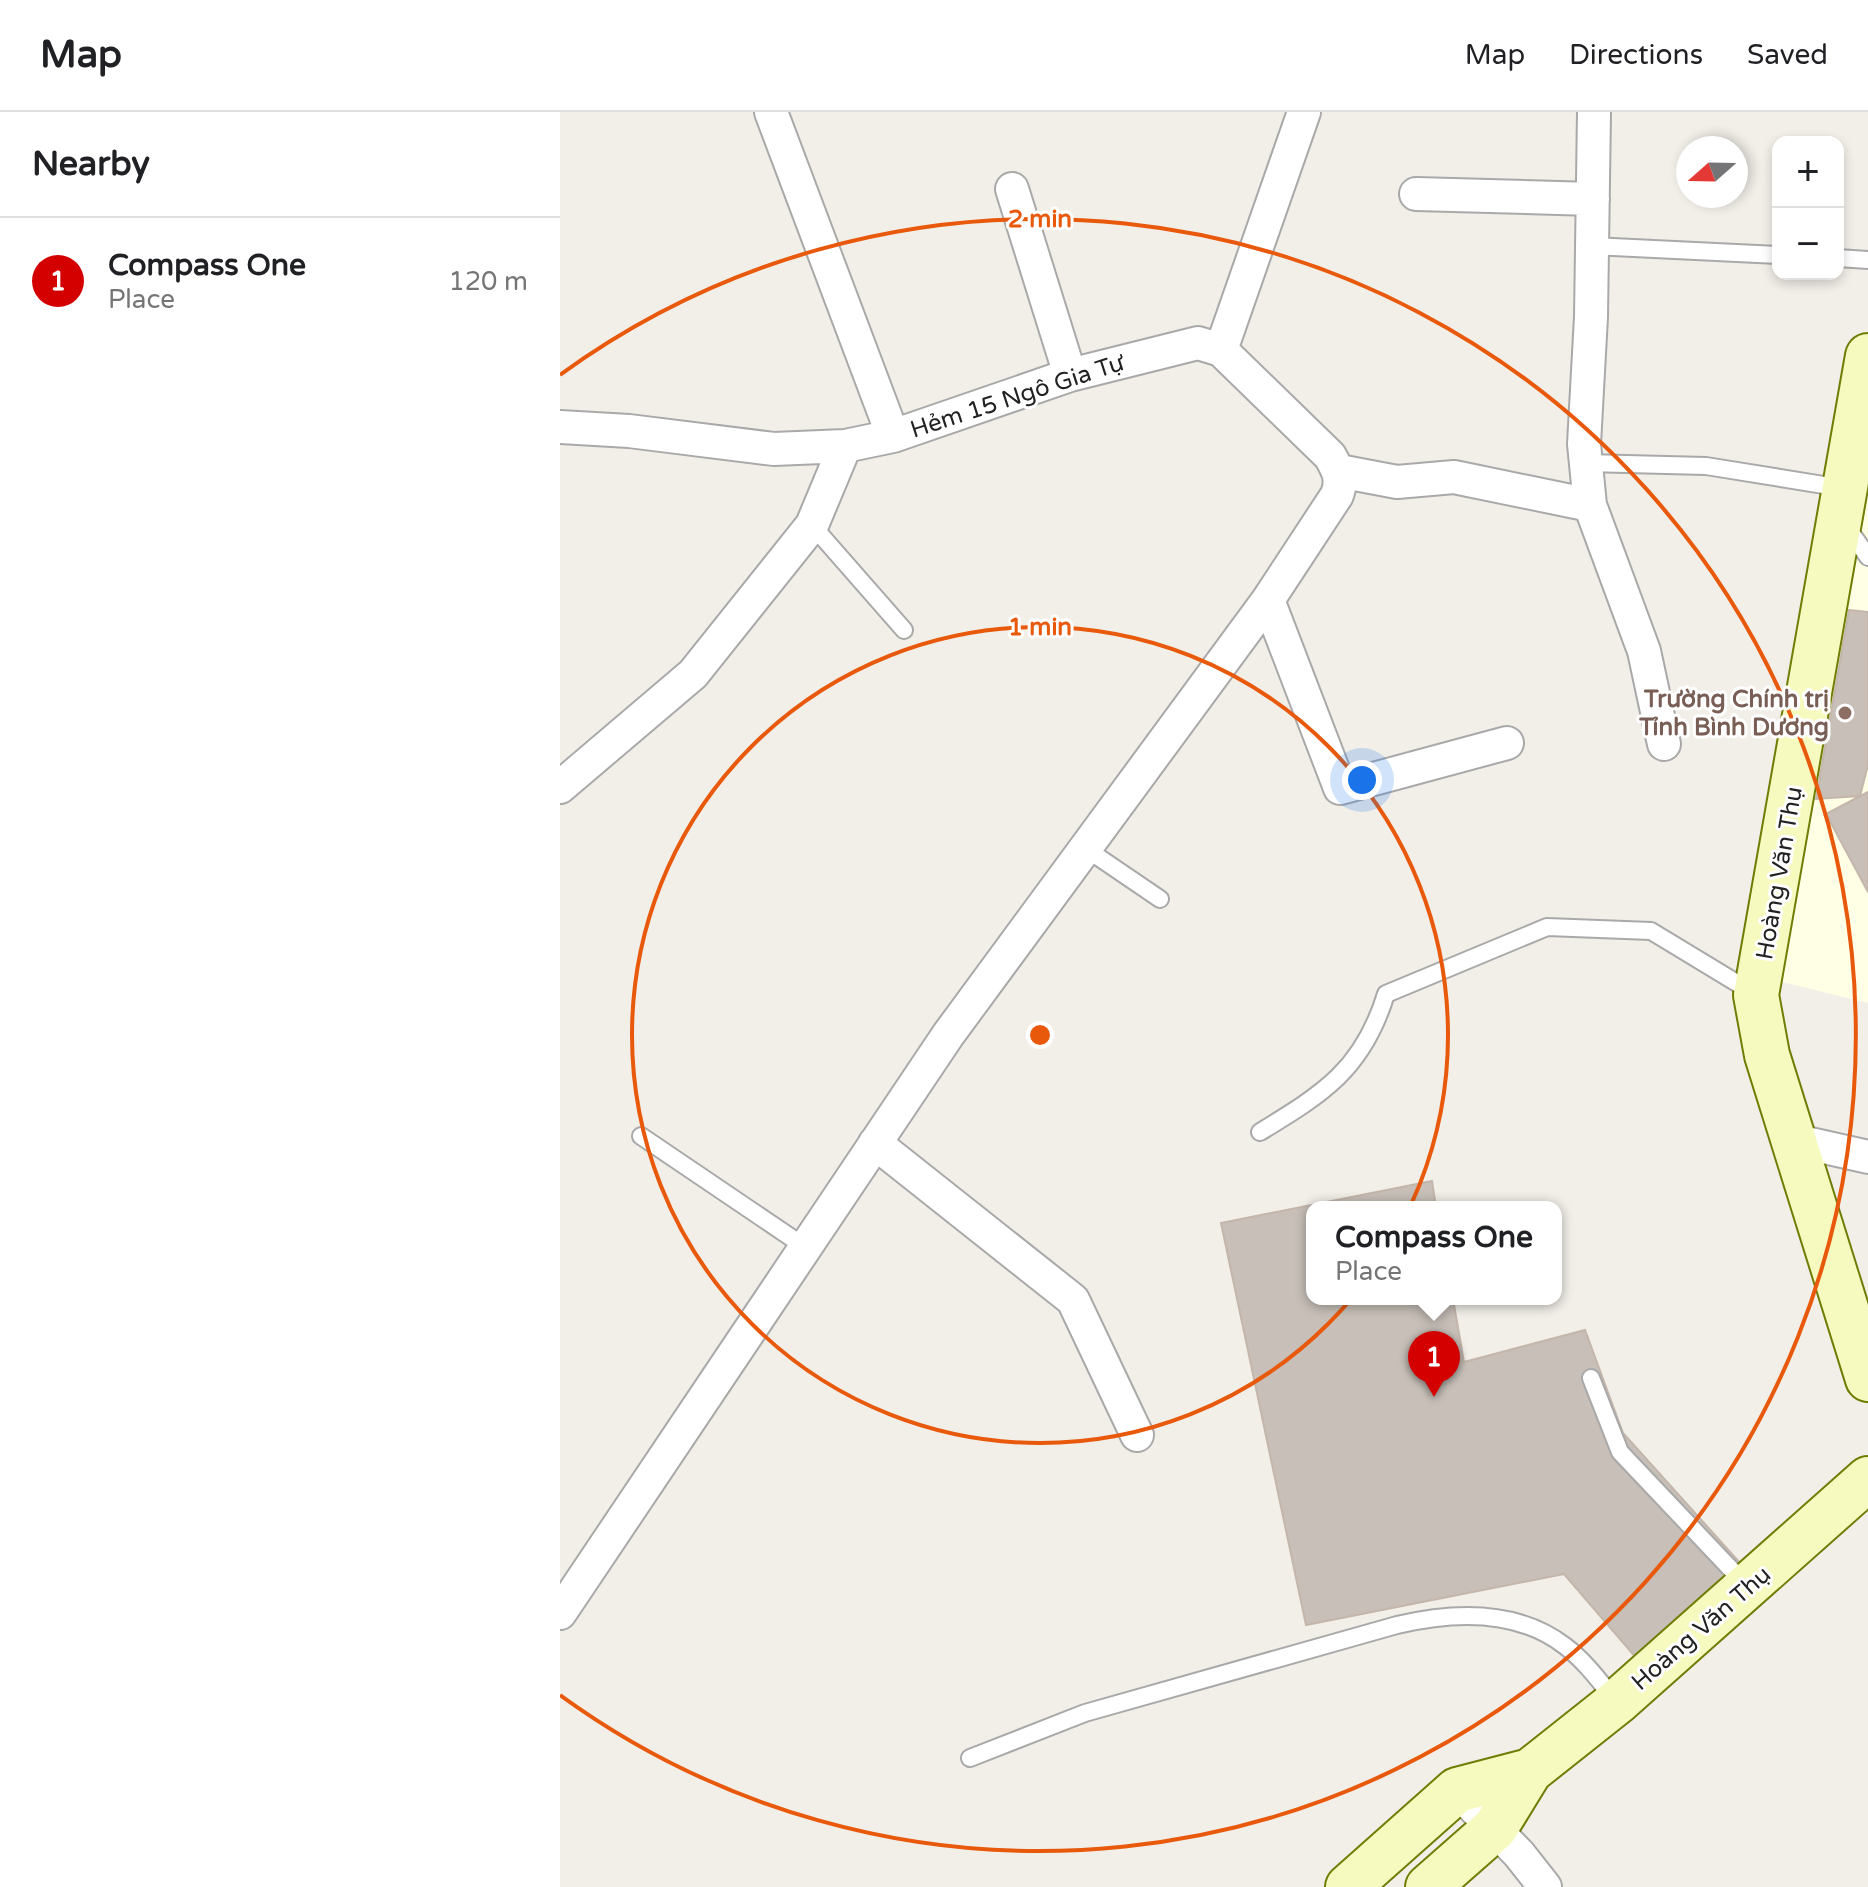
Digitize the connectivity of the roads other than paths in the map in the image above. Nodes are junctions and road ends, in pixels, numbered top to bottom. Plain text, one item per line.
1 (771, 112) edge
2 (1304, 112) edge
3 (1594, 112) edge
4 (1012, 189) dead end
5 (1416, 194) dead end
6 (1593, 199) junction
7 (1592, 246) junction
8 (1772, 255) edge
9 (1844, 258) edge
10 (1868, 260) edge
11 (1221, 350) junction
12 (1868, 356) edge
13 (1070, 375) junction
14 (560, 427) edge
15 (893, 436) junction
16 (845, 446) junction
17 (1586, 463) junction
18 (1339, 471) junction
19 (1844, 504) junction
20 (1590, 505) junction
21 (812, 525) junction
22 (1868, 557) edge
23 (1268, 600) junction
24 (904, 630) dead end
25 (1507, 743) dead end
26 (1664, 744) dead end
27 (560, 787) edge
28 (1085, 848) junction
29 (1160, 899) dead end
30 (1756, 995) junction
31 (1260, 1132) dead end
32 (641, 1136) dead end
33 (1793, 1140) junction
34 (875, 1143) junction
35 (1868, 1157) edge
36 (805, 1247) junction
37 (1591, 1378) dead end
38 (1868, 1379) edge
39 (1137, 1435) dead end
40 (1868, 1479) edge
41 (1747, 1586) junction
42 (560, 1613) edge
43 (1617, 1702) junction
44 (970, 1758) dead end
45 (1530, 1771) junction
46 (1457, 1790) junction
47 (1495, 1828) junction
48 (1348, 1887) edge
49 (1428, 1887) edge
50 (1545, 1887) edge

1 - 15 street
2 - 11 street
3 - 6 street
4 - 13 street
5 - 6 street
6 - 7 street
7 - 8 lane
7 - 17 street
9 - 10 lane
11 - 13 street, Hẻm 15 Ngô Gia Tự
11 - 18 street
12 - 19 street, Hoàng Văn Thụ
13 - 15 street, Hẻm 15 Ngô Gia Tự
14 - 16 street, Hẻm 15 Ngô Gia Tự
15 - 16 street, Hẻm 15 Ngô Gia Tự
16 - 21 street
17 - 19 lane
17 - 20 street
18 - 20 street
18 - 23 street
19 - 22 lane
19 - 30 street, Hoàng Văn Thụ
20 - 26 street
21 - 24 lane
21 - 27 street
23 - 25 street
23 - 28 street
28 - 29 lane
28 - 34 street
30 - 31 lane
30 - 33 street, Hoàng Văn Thụ
32 - 36 lane
33 - 35 street
33 - 38 street, Hoàng Văn Thụ
34 - 36 street
34 - 39 street
36 - 42 street
37 - 41 lane
40 - 41 street, Hoàng Văn Thụ
41 - 43 street, Hoàng Văn Thụ
43 - 44 lane
43 - 45 street, Hoàng Văn Thụ
45 - 46 street, Hoàng Văn Thụ
45 - 47 street, Hoàng Văn Thụ
46 - 47 street
46 - 48 street, Hoàng Văn Thụ
47 - 49 street, Hoàng Văn Thụ
47 - 50 street

